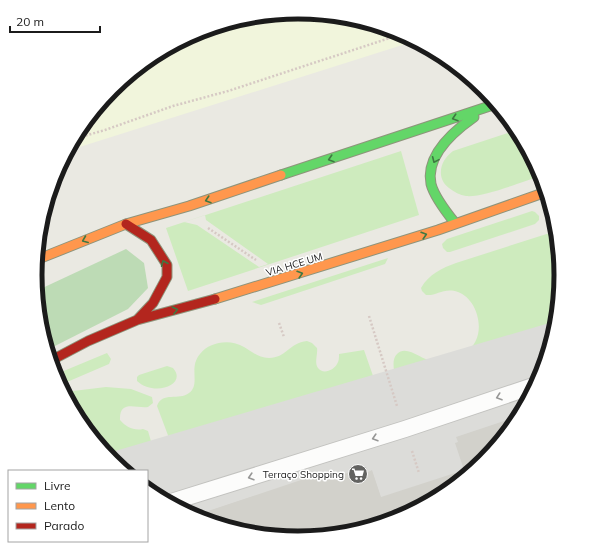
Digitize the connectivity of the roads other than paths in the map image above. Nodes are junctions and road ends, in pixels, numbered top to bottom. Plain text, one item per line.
1 (490, 106) edge
2 (491, 107) edge
3 (540, 194) edge
4 (455, 222) junction
5 (126, 224) junction
6 (42, 258) edge
7 (137, 320) junction
8 (55, 358) edge
9 (527, 388) edge
10 (175, 500) edge

1 -> 5 main road
2 -> 4 main road
3 - 4 main road, VIA HCE UM
7 -> 4 main road, VIA HCE UM
5 -> 6 main road
7 -> 5 main road
7 - 8 main road, VIA HCE UM
9 -> 10 lane

